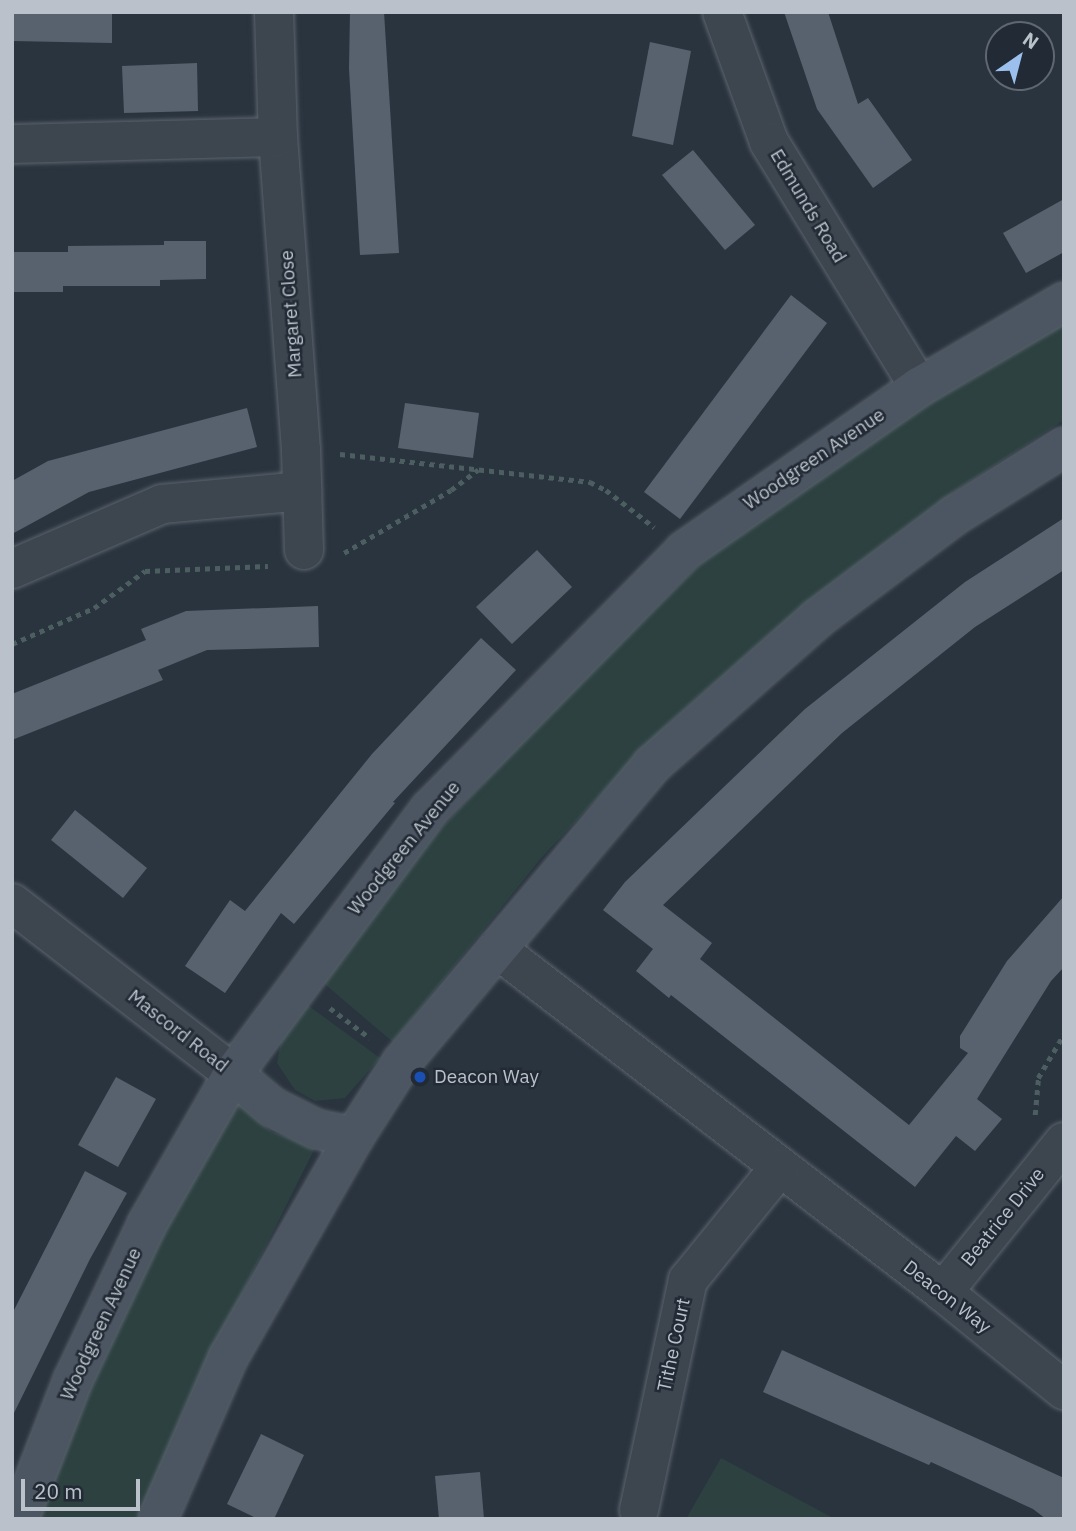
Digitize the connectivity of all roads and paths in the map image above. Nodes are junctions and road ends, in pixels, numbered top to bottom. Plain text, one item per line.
1 (274, 12) edge
2 (722, 12) edge
3 (278, 137) junction
4 (12, 144) edge
5 (1064, 302) edge
6 (919, 387) junction
7 (1064, 447) edge
8 (301, 450) junction
9 (478, 470) junction
10 (302, 491) junction
11 (684, 551) junction
12 (307, 557) junction
13 (12, 569) edge
14 (12, 644) edge
15 (12, 903) edge
16 (497, 949) junction
17 (298, 985) junction
18 (1064, 1034) edge
19 (402, 1062) junction
20 (233, 1074) junction
21 (1049, 1132) edge
22 (354, 1137) junction
23 (779, 1168) junction
24 (943, 1292) junction
25 (1064, 1390) edge
26 (639, 1510) dead end
27 (19, 1519) edge
28 (158, 1519) edge

1 - 3 street, Margaret Close
2 - 6 street, Edmunds Road
3 - 4 street
3 - 8 street, Margaret Close
5 - 6 street, Woodgreen Avenue
6 - 11 street, Woodgreen Avenue
7 - 16 street
8 - 9 path
8 - 10 street, Margaret Close
9 - 11 path
9 - 12 path
10 - 12 street, Margaret Close
10 - 13 street
11 - 17 street, Woodgreen Avenue
12 - 14 path
15 - 20 street, Mascord Road
16 - 19 street
16 - 23 street, Deacon Way
17 - 19 path
17 - 20 street, Woodgreen Avenue
18 - 21 path
19 - 22 street
20 - 22 street, Mascord Road
20 - 27 street, Woodgreen Avenue
21 - 24 street, Beatrice Drive
22 - 28 street
23 - 24 street, Deacon Way
23 - 26 street, Tithe Court
24 - 25 street, Deacon Way

